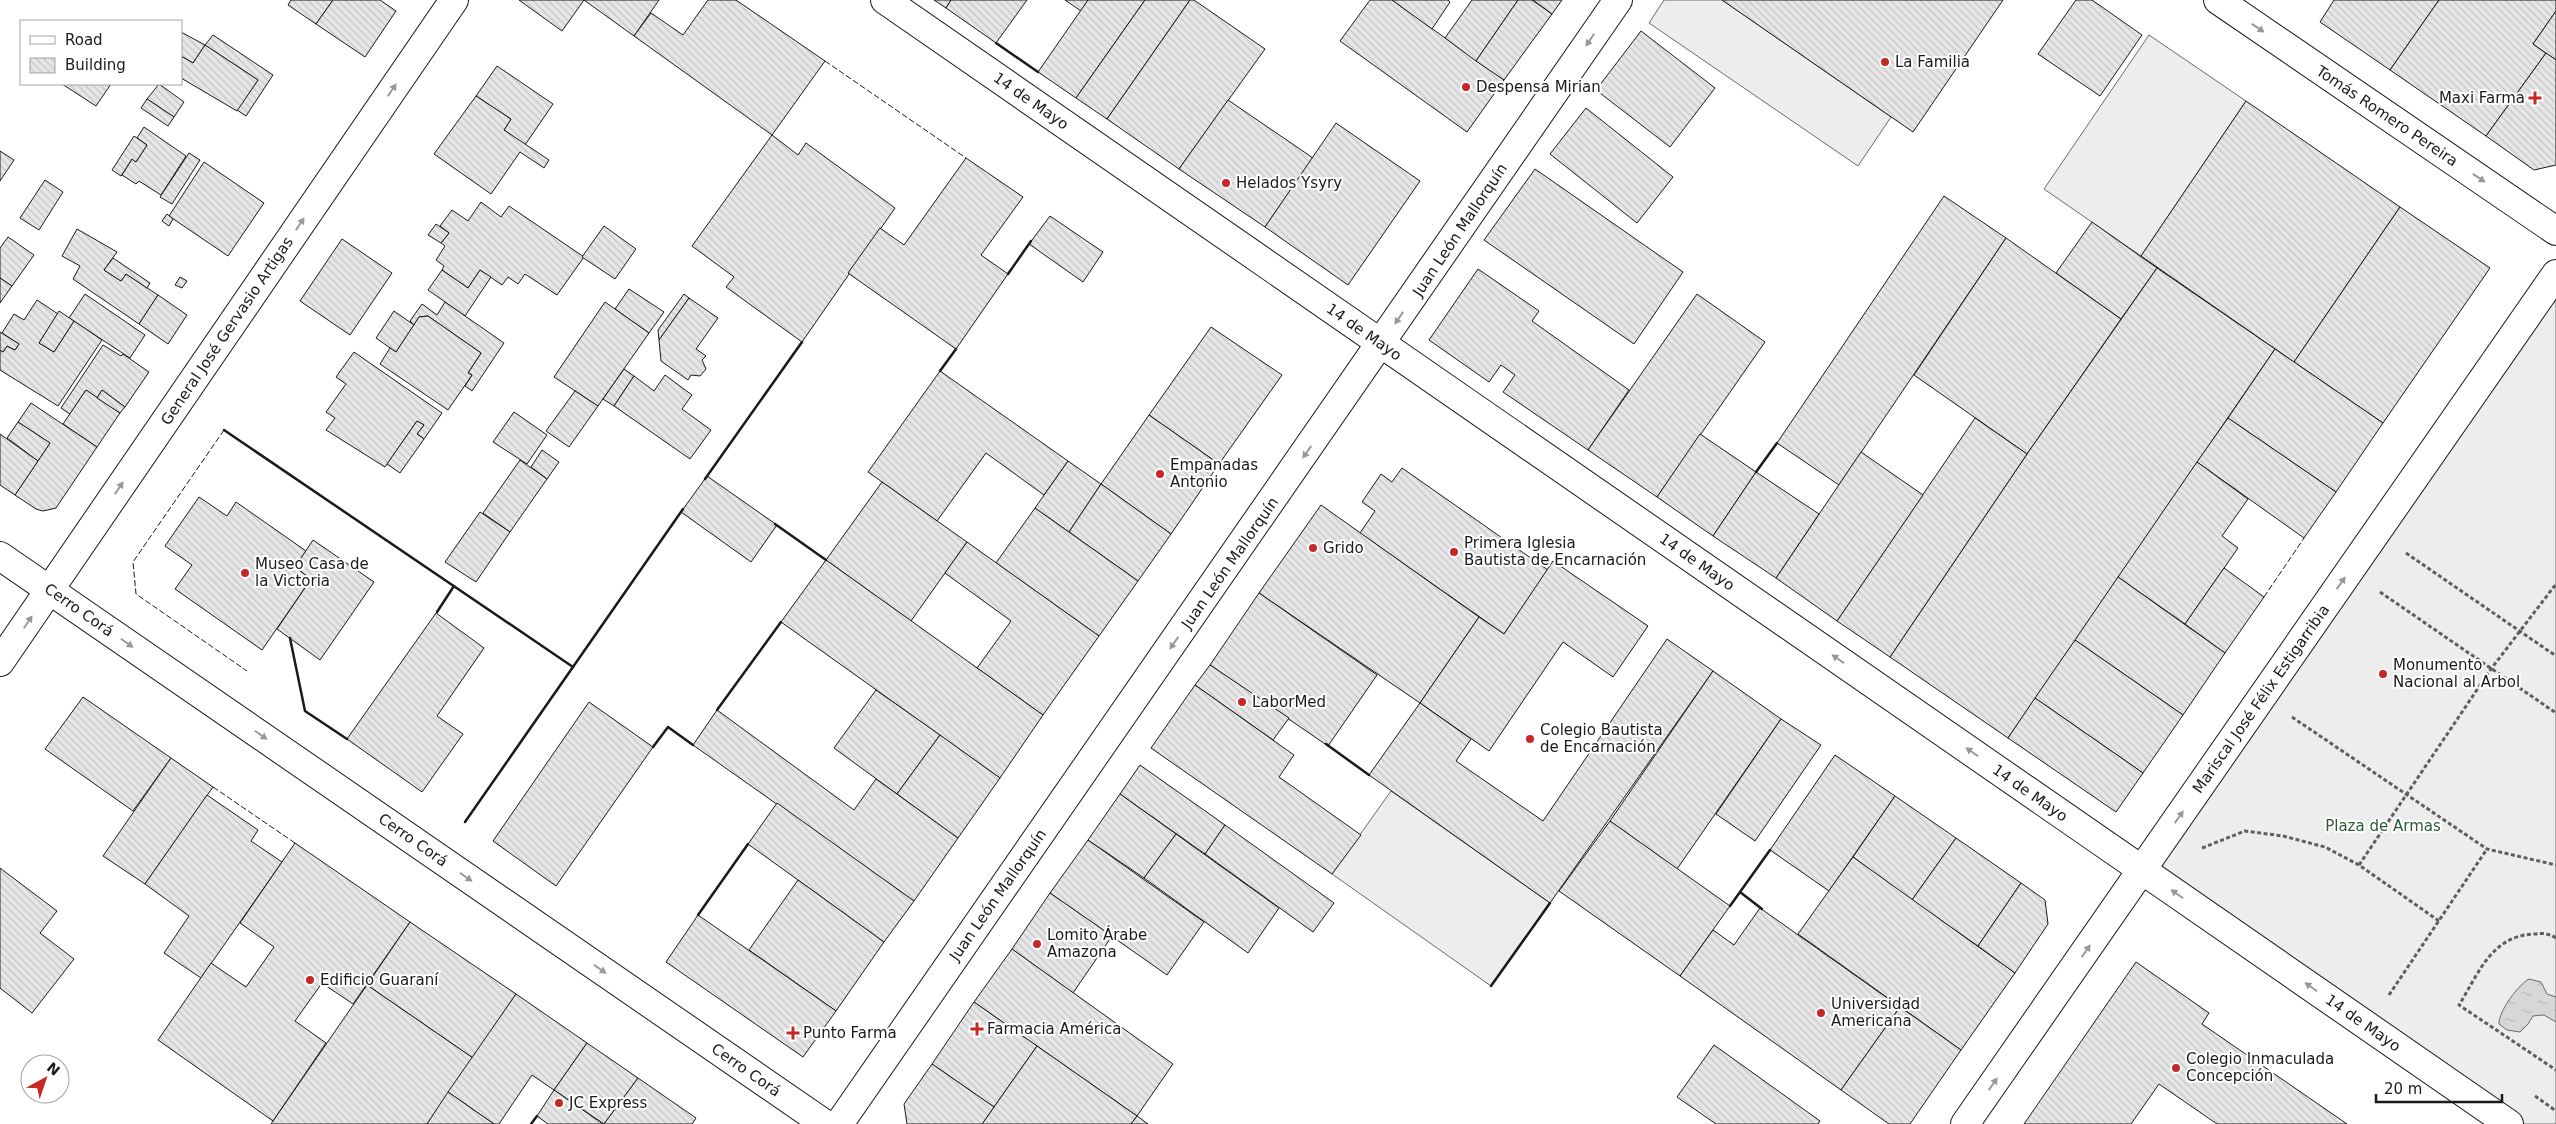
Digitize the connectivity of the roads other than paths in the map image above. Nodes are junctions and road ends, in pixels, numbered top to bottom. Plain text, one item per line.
1 (454, 0) edge
2 (886, 0) edge
3 (1618, 0) edge
4 (2218, 0) edge
5 (2556, 231) edge
6 (2556, 274) edge
7 (1382, 344) junction
8 (0, 556) edge
9 (50, 590) junction
10 (0, 662) edge
11 (2142, 870) junction
12 (825, 1124) edge
13 (839, 1124) edge
14 (1965, 1124) edge
15 (2509, 1124) edge

9 -> 1 street, General José Gervasio Artigas
2 - 7 street, 14 de Mayo
3 -> 7 street, Juan León Mallorquín
4 -> 5 street, Tomás Romero Pereira
11 -> 6 street, Mariscal José Félix Estigarribia
11 -> 7 street, 14 de Mayo
7 -> 13 street, Juan León Mallorquín
8 - 9 street, Cerro Corá
10 -> 9 street, General José Gervasio Artigas
9 -> 12 street, Cerro Corá
14 -> 11 street, Mariscal José Félix Estigarribia
15 -> 11 street, 14 de Mayo

